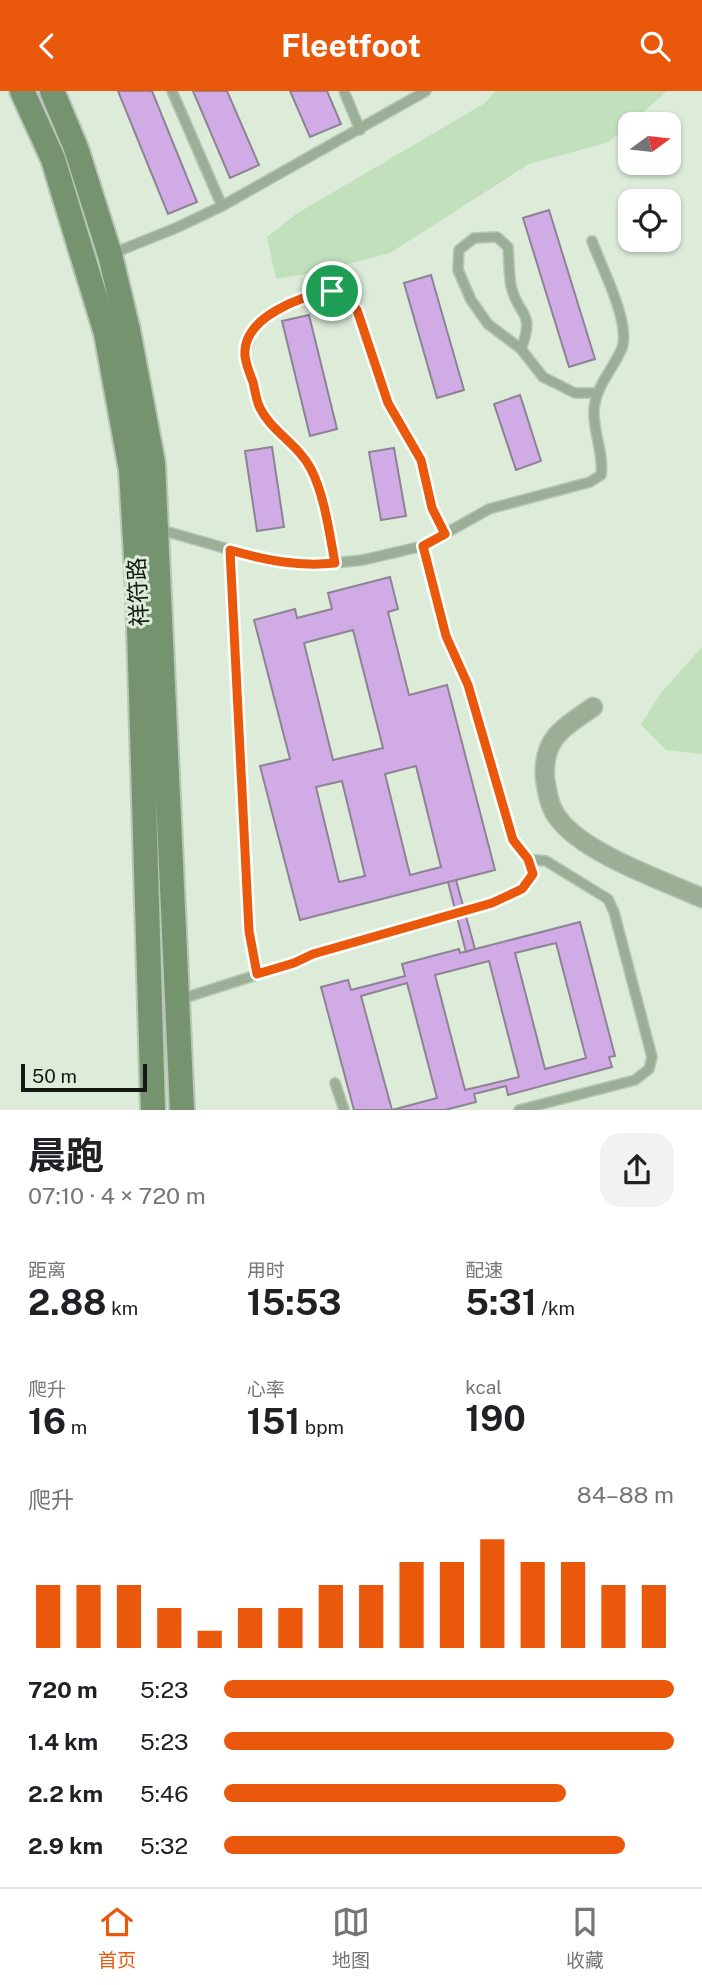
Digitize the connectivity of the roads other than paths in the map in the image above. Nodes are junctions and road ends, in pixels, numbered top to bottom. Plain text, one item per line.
1 (23, 91) edge
2 (52, 91) edge
3 (172, 91) edge
4 (344, 91) edge
5 (426, 91) edge
6 (360, 130) junction
7 (222, 206) junction
8 (592, 241) dead end
9 (110, 255) junction
10 (520, 349) junction
11 (597, 393) junction
12 (156, 529) junction
13 (445, 534) junction
14 (423, 546) junction
15 (230, 550) junction
16 (335, 563) junction
17 (593, 707) dead end
18 (528, 859) junction
19 (702, 898) edge
20 (257, 974) junction
21 (176, 1001) junction
22 (335, 1083) dead end
23 (153, 1110) edge
24 (181, 1110) edge
25 (344, 1110) edge
26 (519, 1110) edge

1 - 23 main road, 祥符路
2 - 9 main road, 祥符路
3 - 7 lane
4 - 6 lane
5 - 6 lane
6 - 7 lane
7 - 9 lane
8 - 11 lane
9 - 12 main road, 祥符路
10 - 10 lane
10 - 11 lane
11 - 13 lane
12 - 15 lane
12 - 21 main road, 祥符路
13 - 14 lane
13 - 16 lane
14 - 16 lane
14 - 18 lane
15 - 16 lane
15 - 20 lane
17 - 19 street
18 - 20 lane
18 - 26 lane
20 - 21 lane
21 - 24 main road, 祥符路
22 - 25 lane

